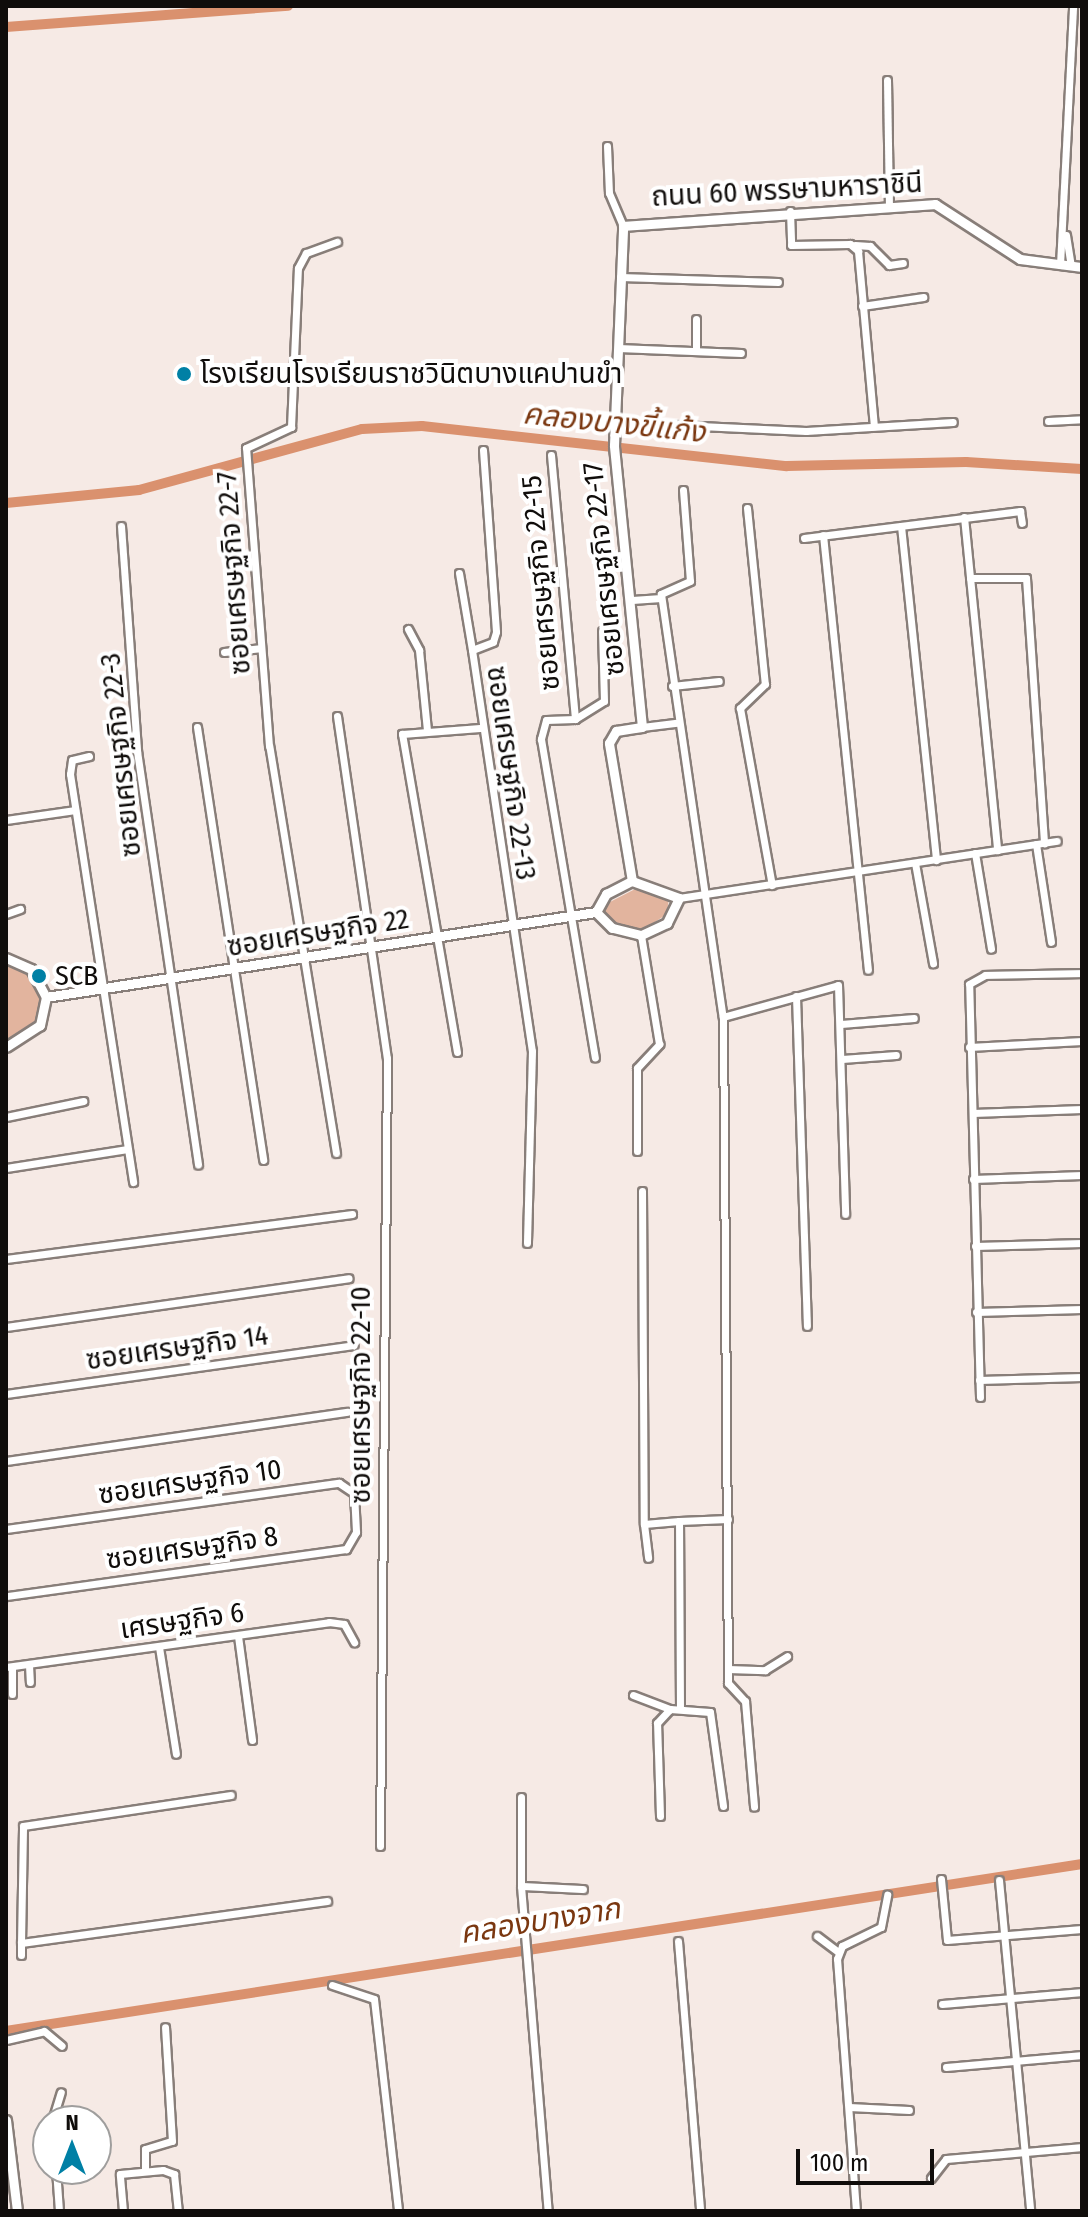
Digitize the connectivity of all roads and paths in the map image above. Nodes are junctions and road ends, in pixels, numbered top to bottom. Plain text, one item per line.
1 (1073, 6) edge
2 (887, 80) dead end
3 (607, 146) dead end
4 (889, 207) junction
5 (790, 211) junction
6 (623, 226) junction
7 (337, 242) dead end
8 (855, 245) junction
9 (903, 263) dead end
10 (1071, 266) edge
11 (620, 277) junction
12 (778, 282) dead end
13 (923, 297) dead end
14 (862, 306) junction
15 (696, 319) dead end
16 (618, 348) junction
17 (696, 351) junction
18 (741, 353) dead end
19 (1082, 419) edge
20 (1048, 421) dead end
21 (615, 422) junction
22 (953, 422) dead end
23 (874, 426) junction
24 (483, 450) dead end
25 (551, 455) dead end
26 (683, 490) dead end
27 (747, 508) dead end
28 (964, 517) junction
29 (1022, 523) dead end
30 (121, 526) dead end
31 (901, 526) junction
32 (823, 535) junction
33 (804, 538) dead end
34 (459, 573) dead end
35 (970, 578) junction
36 (661, 598) junction
37 (632, 600) junction
38 (408, 629) dead end
39 (602, 631) dead end
40 (260, 648) junction
41 (472, 650) junction
42 (224, 652) dead end
43 (719, 681) dead end
44 (672, 686) junction
45 (337, 716) dead end
46 (575, 719) junction
47 (677, 723) junction
48 (197, 727) dead end
49 (642, 727) junction
50 (480, 728) junction
51 (427, 730) junction
52 (89, 756) dead end
53 (75, 810) junction
54 (6, 820) edge
55 (1057, 841) dead end
56 (1040, 844) junction
57 (997, 850) junction
58 (975, 853) junction
59 (936, 860) junction
60 (915, 863) junction
61 (856, 870) junction
62 (632, 881) junction
63 (772, 885) junction
64 (702, 895) junction
65 (679, 898) junction
66 (20, 909) dead end
67 (596, 912) junction
68 (6, 914) edge
69 (572, 916) junction
70 (510, 925) junction
71 (641, 935) junction
72 (437, 936) junction
73 (1051, 942) dead end
74 (372, 946) junction
75 (991, 949) dead end
76 (302, 957) junction
77 (6, 958) edge
78 (933, 963) dead end
79 (236, 968) junction
80 (868, 970) dead end
81 (1082, 973) edge
82 (170, 978) junction
83 (102, 989) junction
84 (796, 996) junction
85 (46, 997) junction
86 (723, 1017) junction
87 (914, 1018) dead end
88 (841, 1024) junction
89 (1082, 1041) edge
90 (6, 1047) edge
91 (969, 1047) junction
92 (457, 1052) dead end
93 (896, 1055) dead end
94 (595, 1057) dead end
95 (842, 1059) junction
96 (83, 1101) dead end
97 (1082, 1109) edge
98 (973, 1113) junction
99 (6, 1117) edge
100 (128, 1149) junction
101 (637, 1151) dead end
102 (336, 1153) dead end
103 (263, 1160) dead end
104 (198, 1165) dead end
105 (6, 1168) edge
106 (1082, 1175) edge
107 (973, 1179) junction
108 (133, 1182) dead end
109 (642, 1191) dead end
110 (352, 1214) dead end
111 (845, 1214) dead end
112 (527, 1243) dead end
113 (1082, 1243) edge
114 (975, 1246) junction
115 (6, 1259) edge
116 (349, 1278) dead end
117 (1082, 1309) edge
118 (976, 1312) junction
119 (807, 1326) dead end
120 (6, 1327) edge
121 (354, 1345) dead end
122 (1082, 1377) edge
123 (979, 1380) junction
124 (6, 1394) edge
125 (980, 1397) dead end
126 (348, 1412) dead end
127 (6, 1461) edge
128 (355, 1514) joint
129 (728, 1519) junction
130 (679, 1521) junction
131 (644, 1524) junction
132 (6, 1529) edge
133 (648, 1558) dead end
134 (6, 1596) edge
135 (238, 1636) junction
136 (354, 1642) dead end
137 (159, 1647) junction
138 (787, 1656) dead end
139 (29, 1665) junction
140 (9, 1667) edge
141 (728, 1669) junction
142 (30, 1682) dead end
143 (12, 1694) dead end
144 (633, 1695) dead end
145 (680, 1708) junction
146 (670, 1709) junction
147 (252, 1740) dead end
148 (176, 1754) dead end
149 (231, 1795) dead end
150 (521, 1797) dead end
151 (723, 1806) dead end
152 (754, 1807) dead end
153 (660, 1816) dead end
154 (380, 1846) dead end
155 (6, 1869) edge
156 (18, 1870) junction
157 (941, 1879) dead end
158 (999, 1880) dead end
159 (521, 1886) junction
160 (583, 1889) dead end
161 (887, 1895) dead end
162 (327, 1901) dead end
163 (1082, 1929) edge
164 (817, 1936) dead end
165 (1003, 1937) junction
166 (678, 1941) dead end
167 (21, 1943) junction
168 (838, 1952) junction
169 (21, 1955) dead end
170 (332, 1985) dead end
171 (1082, 1992) edge
172 (1009, 1999) junction
173 (942, 2004) dead end
174 (165, 2027) dead end
175 (6, 2040) edge
176 (62, 2046) dead end
177 (1082, 2055) edge
178 (1015, 2061) junction
179 (946, 2067) dead end
180 (61, 2092) dead end
181 (57, 2105) edge
182 (849, 2107) junction
183 (909, 2110) dead end
184 (6, 2120) edge
185 (1082, 2147) edge
186 (1025, 2153) junction
187 (145, 2171) junction
188 (931, 2178) dead end
189 (57, 2185) edge
190 (17, 2211) edge
191 (59, 2211) edge
192 (123, 2211) edge
193 (178, 2211) edge
194 (398, 2211) edge
195 (548, 2211) edge
196 (700, 2211) edge
197 (856, 2211) edge
198 (1030, 2211) edge

1 - 10 street
2 - 4 street
3 - 6 street
4 - 5 street, ถนน 60 พรรษามหาราชินี
4 - 10 street, ถนน 60 พรรษามหาราชินี
5 - 6 street, ถนน 60 พรรษามหาราชินี
5 - 8 street
6 - 11 street, ซอยเศรษฐกิจ 22-17
7 - 40 street, ซอยเศรษฐกิจ 22-7
8 - 9 street
8 - 14 street
11 - 12 street
11 - 16 street, ซอยเศรษฐกิจ 22-17
13 - 14 street
14 - 23 street
15 - 17 street
16 - 17 street
16 - 21 street, ซอยเศรษฐกิจ 22-17
17 - 18 street
19 - 20 street
21 - 23 street
21 - 37 street, ซอยเศรษฐกิจ 22-17
22 - 23 street
24 - 41 street, ซอยเศรษฐกิจ 22-13
25 - 46 street, ซอยเศรษฐกิจ 22-15
26 - 36 street
27 - 63 street
28 - 29 street
28 - 31 street
28 - 35 street
30 - 82 street, ซอยเศรษฐกิจ 22-3
31 - 32 street
31 - 59 street
32 - 33 street
32 - 61 street
34 - 41 street
35 - 56 street
35 - 57 street
36 - 37 street
36 - 44 street
37 - 49 street, ซอยเศรษฐกิจ 22-17
38 - 51 street
39 - 46 street
40 - 42 street
40 - 76 street, ซอยเศรษฐกิจ 22-7
41 - 50 street, ซอยเศรษฐกิจ 22-13
43 - 44 street
44 - 47 street
45 - 74 street, ซอยเศรษฐกิจ 22-10
46 - 69 street, ซอยเศรษฐกิจ 22-15
47 - 49 street
47 - 64 street
48 - 79 street
49 - 62 street
50 - 51 street
50 - 70 street, ซอยเศรษฐกิจ 22-13
51 - 72 street
52 - 53 street
53 - 54 street
53 - 83 street
55 - 56 street
56 - 57 street
56 - 73 street
57 - 58 street
58 - 59 street
58 - 75 street
59 - 60 street
60 - 61 street
60 - 78 street
61 - 63 street
61 - 80 street
62 - 65 street
62 - 67 street
63 - 64 street
64 - 65 street
64 - 86 street
65 - 71 street
66 - 68 street
67 - 69 street, ซอยเศรษฐกิจ 22
67 - 71 street
69 - 70 street, ซอยเศรษฐกิจ 22
69 - 94 street
70 - 72 street, ซอยเศรษฐกิจ 22
70 - 112 street, ซอยเศรษฐกิจ 22-13
71 - 101 street
72 - 74 street, ซอยเศรษฐกิจ 22
72 - 92 street
74 - 76 street, ซอยเศรษฐกิจ 22
74 - 154 street, ซอยเศรษฐกิจ 22-10
76 - 79 street, ซอยเศรษฐกิจ 22
76 - 102 street, ซอยเศรษฐกิจ 22-7
77 - 85 street
79 - 82 street, ซอยเศรษฐกิจ 22
79 - 103 street
81 - 91 street
82 - 83 street, ซอยเศรษฐกิจ 22
82 - 104 street, ซอยเศรษฐกิจ 22-3
83 - 85 street, ซอยเศรษฐกิจ 22
83 - 100 street
84 - 86 street
84 - 88 street
84 - 119 street
85 - 90 street
86 - 129 street
87 - 88 street
88 - 95 street
89 - 91 street
91 - 98 street
93 - 95 street
95 - 111 street
96 - 99 street
97 - 98 street
98 - 107 street
100 - 105 street
100 - 108 street
106 - 107 street
107 - 114 street
109 - 131 street
110 - 115 street
113 - 114 street
114 - 118 street
116 - 120 street
117 - 118 street
118 - 123 street
121 - 124 street, ซอยเศรษฐกิจ 14
122 - 123 street
123 - 125 street
126 - 127 street
128 - 132 street, ซอยเศรษฐกิจ 10
128 - 134 street, ซอยเศรษฐกิจ 8
129 - 130 street
129 - 141 street
130 - 131 street
130 - 145 street
131 - 133 street
135 - 136 street, เศรษฐกิจ 6
135 - 137 street, เศรษฐกิจ 6
135 - 147 street
137 - 139 street, เศรษฐกิจ 6
137 - 148 street
138 - 141 street
139 - 140 street, เศรษฐกิจ 6
139 - 142 street
140 - 143 street
141 - 152 street
144 - 146 street
145 - 146 street
145 - 151 street
146 - 153 street
149 - 156 street
150 - 159 street
155 - 156 street
156 - 167 street
157 - 165 street
158 - 165 street
159 - 160 street
159 - 195 street
161 - 168 street
162 - 167 street
163 - 165 street
164 - 168 street
165 - 172 street
166 - 196 street
167 - 169 street
168 - 182 street
170 - 194 street
171 - 172 street
172 - 173 street
172 - 178 street
174 - 187 street
175 - 176 street
177 - 178 street
178 - 179 street
178 - 186 street
180 - 181 street
182 - 183 street
182 - 197 street
184 - 190 street
185 - 186 street
186 - 188 street
186 - 198 street
187 - 192 street
187 - 193 street
189 - 191 street

